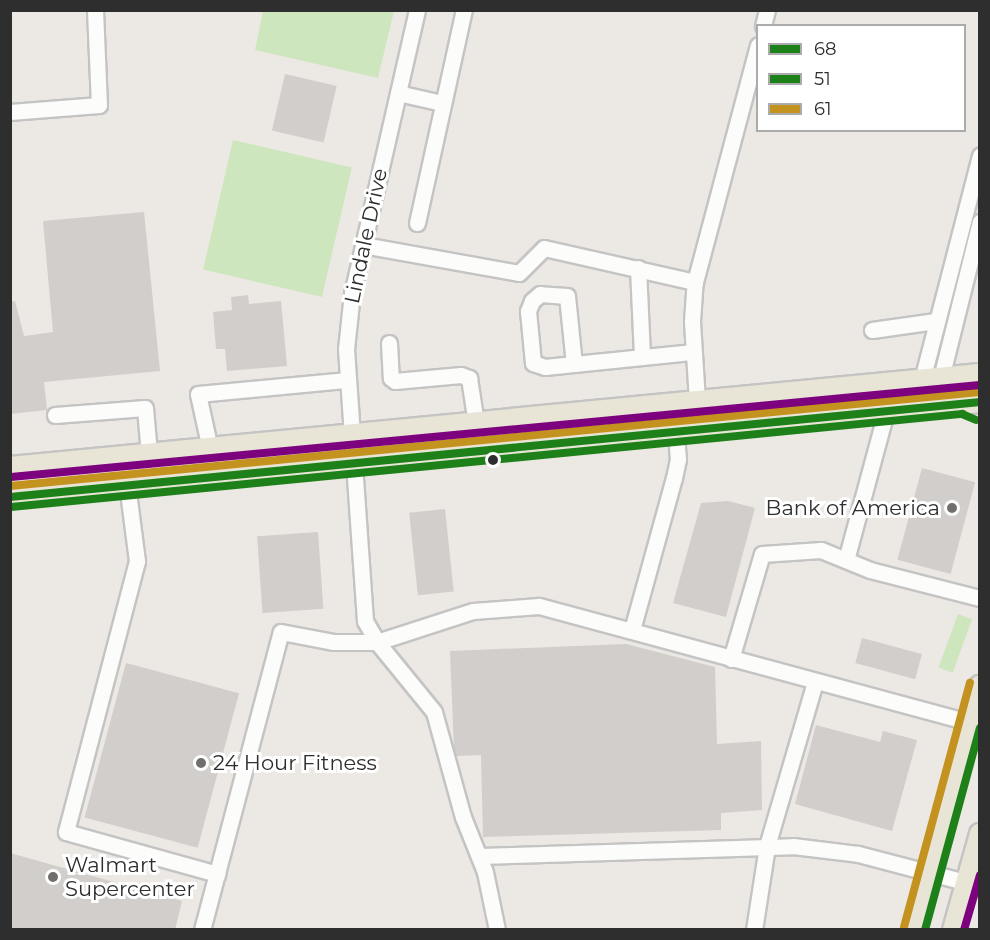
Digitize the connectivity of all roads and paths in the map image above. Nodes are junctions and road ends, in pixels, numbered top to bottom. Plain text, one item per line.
1 (95, 10) edge
2 (417, 10) edge
3 (464, 10) edge
4 (756, 52) edge
5 (398, 93) junction
6 (442, 103) junction
7 (10, 112) edge
8 (980, 155) edge
9 (975, 190) edge
10 (980, 222) edge
11 (417, 223) dead end
12 (363, 245) junction
13 (638, 268) junction
14 (973, 268) edge
15 (694, 282) junction
16 (935, 321) junction
17 (872, 330) dead end
18 (389, 343) dead end
19 (693, 352) junction
20 (642, 357) junction
21 (574, 364) junction
22 (980, 374) edge
23 (932, 379) junction
24 (347, 380) junction
25 (697, 402) junction
26 (974, 405) edge
27 (886, 412) junction
28 (55, 415) dead end
29 (476, 423) junction
30 (676, 434) junction
31 (349, 436) junction
32 (210, 449) junction
33 (149, 454) junction
34 (353, 465) junction
35 (10, 467) edge
36 (128, 484) junction
37 (10, 497) edge
38 (846, 560) junction
39 (980, 598) edge
40 (632, 630) junction
41 (377, 642) junction
42 (731, 658) junction
43 (815, 682) junction
44 (980, 686) edge
45 (970, 722) junction
46 (980, 834) edge
47 (767, 846) junction
48 (480, 856) junction
49 (217, 874) junction
50 (928, 874) junction
51 (973, 884) edge
52 (202, 930) edge
53 (497, 930) edge
54 (754, 930) edge
55 (914, 930) edge
56 (953, 930) edge

1 - 7 street
2 - 5 street, Lindale Drive
3 - 6 street
4 - 15 street
5 - 6 street
5 - 12 street, Lindale Drive
6 - 11 street
8 - 9 street
9 - 16 street
10 - 14 street
12 - 13 street
12 - 24 street, Lindale Drive
13 - 15 street
13 - 20 street
14 - 23 street
15 - 19 street
16 - 17 street
16 - 23 street
18 - 29 street
19 - 20 street
19 - 25 street
20 - 21 street
21 - 21 street
22 - 23 main road
23 - 25 main road
24 - 31 street, Lindale Drive
24 - 32 street
25 - 29 main road
26 - 27 main road
27 - 30 main road
27 - 38 street
28 - 33 street
29 - 31 main road
30 - 34 main road
30 - 40 street
31 - 32 main road
31 - 34 street, Lindale Drive
32 - 33 main road
33 - 35 main road
34 - 36 main road
34 - 41 street, Lindale Drive
36 - 37 main road
36 - 49 street
38 - 39 street
38 - 42 street
40 - 41 street
40 - 42 street
41 - 48 street, Lindale Drive
41 - 49 street
42 - 43 street
43 - 45 street
43 - 47 street
44 - 45 main road
45 - 50 main road
46 - 51 main road
47 - 48 street
47 - 50 street
47 - 54 street
48 - 53 street, Lindale Drive
49 - 52 street
50 - 51 street
50 - 55 main road
51 - 56 main road

